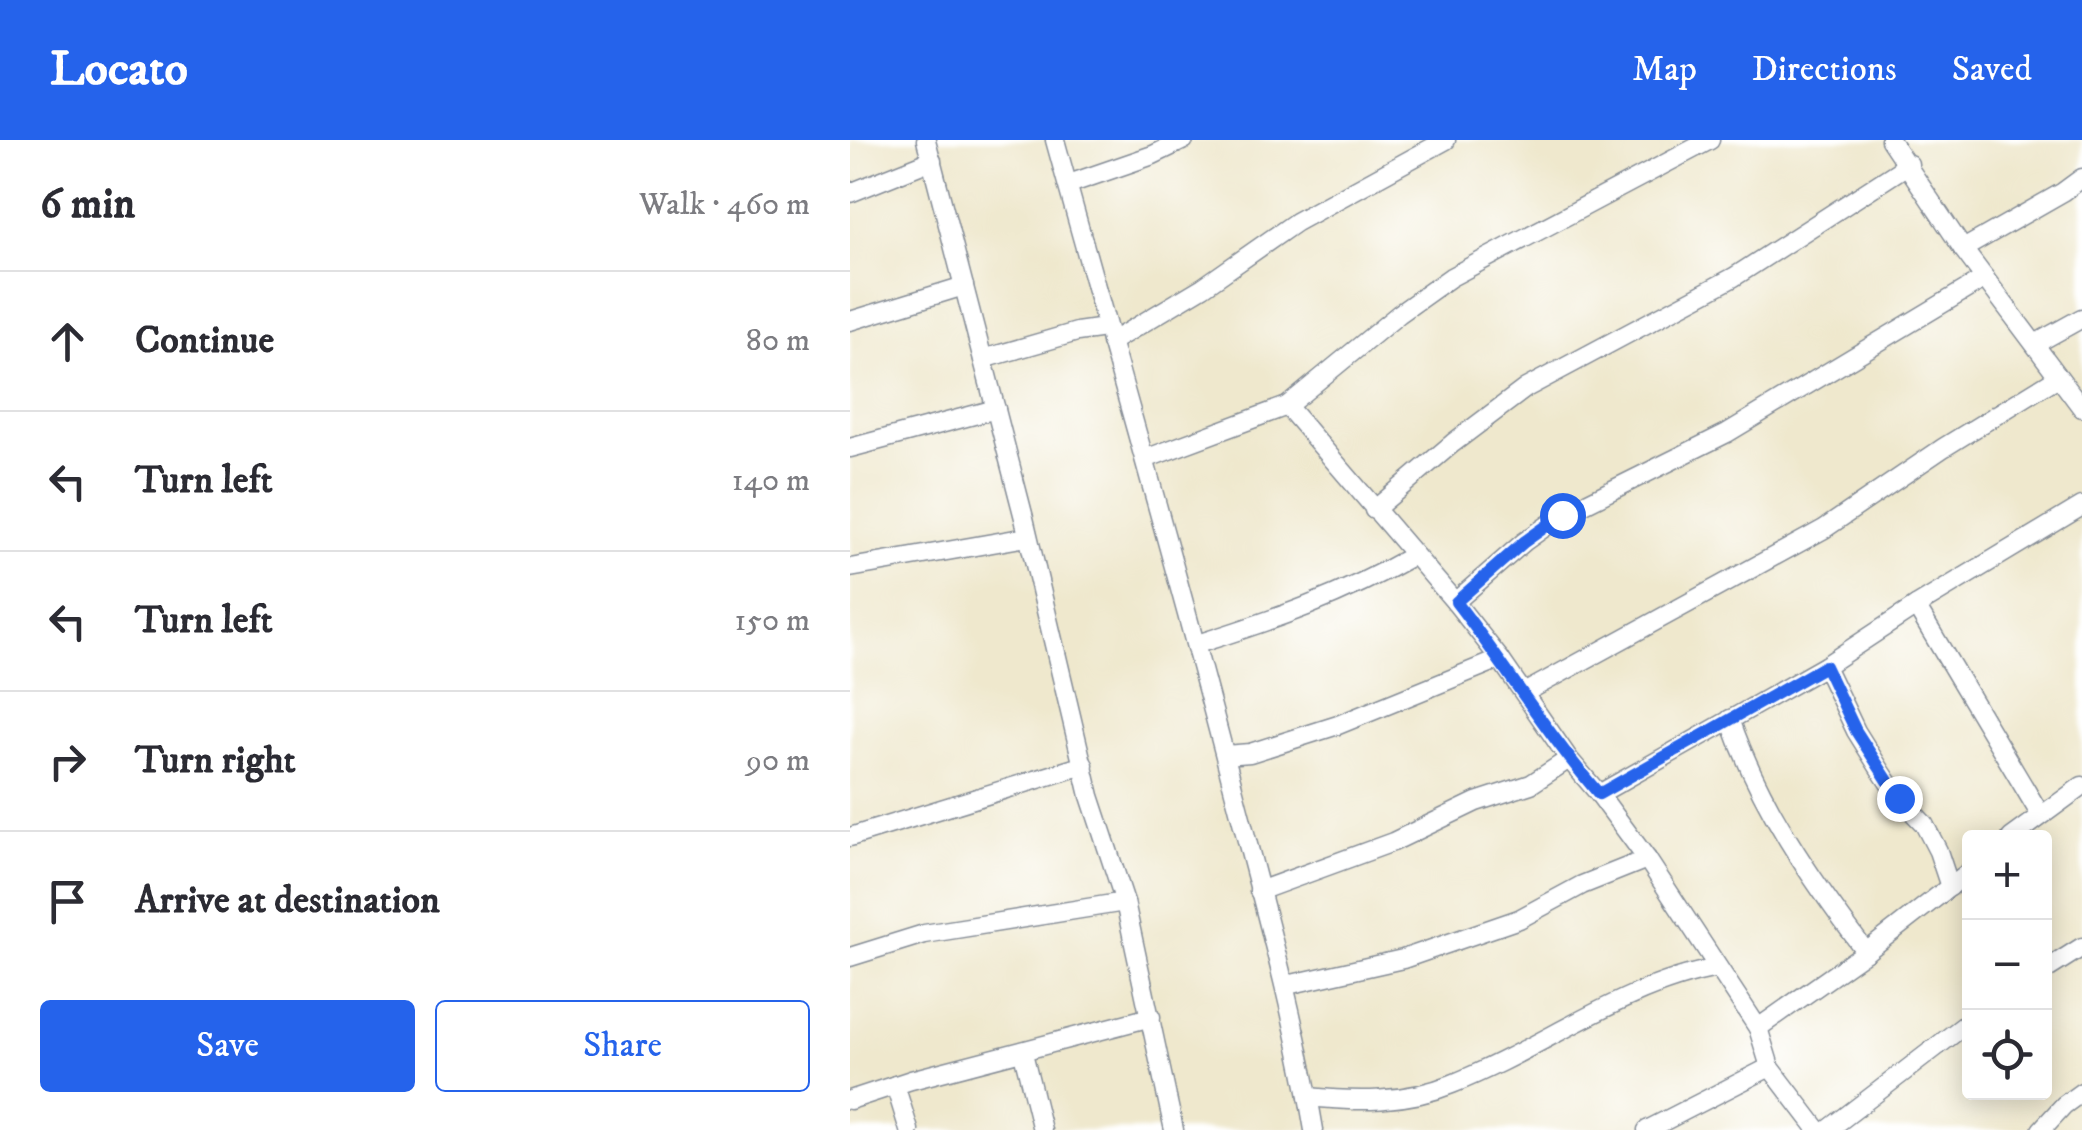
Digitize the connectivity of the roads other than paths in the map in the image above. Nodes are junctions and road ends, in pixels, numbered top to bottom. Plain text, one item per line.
1 (926, 140) edge
2 (1055, 140) edge
3 (1184, 140) edge
4 (1446, 140) edge
5 (1710, 140) edge
6 (1894, 141) edge
7 (932, 160) junction
8 (1909, 164) junction
9 (2082, 178) edge
10 (1068, 184) junction
11 (850, 193) edge
12 (1962, 249) junction
13 (1985, 278) junction
14 (964, 286) junction
15 (2082, 318) edge
16 (850, 321) edge
17 (1108, 335) junction
18 (2035, 344) junction
19 (983, 359) junction
20 (2058, 377) junction
21 (1287, 406) junction
22 (2082, 408) edge
23 (996, 409) junction
24 (850, 448) edge
25 (1144, 459) junction
26 (2082, 506) edge
27 (1374, 510) junction
28 (1028, 538) junction
29 (1414, 555) junction
30 (850, 568) edge
31 (1456, 602) junction
32 (1916, 606) junction
33 (1196, 644) junction
34 (1500, 660) junction
35 (1825, 666) junction
36 (1524, 692) junction
37 (1730, 719) junction
38 (1225, 755) junction
39 (1569, 759) junction
40 (1084, 765) junction
41 (2082, 786) edge
42 (1599, 794) junction
43 (2040, 814) junction
44 (2021, 830) edge
45 (850, 837) edge
46 (1647, 859) junction
47 (1962, 877) edge
48 (1950, 887) junction
49 (1259, 891) junction
50 (1126, 902) junction
51 (2082, 947) edge
52 (1866, 952) junction
53 (850, 957) edge
54 (2052, 966) edge
55 (1718, 968) junction
56 (1287, 985) junction
57 (1150, 1016) junction
58 (1962, 1027) edge
59 (1758, 1028) junction
60 (1023, 1052) junction
61 (1770, 1067) junction
62 (895, 1085) junction
63 (2082, 1092) edge
64 (1308, 1097) junction
65 (850, 1100) edge
66 (909, 1130) edge
67 (1042, 1130) edge
68 (1174, 1130) edge
69 (1314, 1130) edge
70 (1648, 1130) edge
71 (1818, 1130) edge
72 (1828, 1130) edge
73 (2042, 1130) edge

1 - 7 street
2 - 10 street
3 - 10 street
4 - 17 street
5 - 21 street
6 - 8 street
7 - 11 street
7 - 14 street
8 - 12 street
8 - 27 street
9 - 12 street
10 - 17 street
12 - 13 street
13 - 18 street
13 - 31 street
14 - 16 street
14 - 19 street
15 - 18 street
17 - 19 street
17 - 25 street
18 - 20 street
19 - 23 street
20 - 22 street
20 - 36 street
21 - 25 street
21 - 27 street
23 - 24 street
23 - 28 street
25 - 33 street
26 - 32 street
27 - 29 street
28 - 30 street
28 - 40 street
29 - 31 street
29 - 33 street
31 - 34 street
32 - 35 street
32 - 43 street
33 - 38 street
34 - 36 street
34 - 38 street
35 - 37 street
35 - 48 street
36 - 39 street
37 - 42 street
37 - 52 street
38 - 49 street
39 - 42 street
39 - 49 street
40 - 45 street
40 - 50 street
41 - 43 street
42 - 46 street
43 - 44 street
46 - 55 street
46 - 56 street
47 - 48 street
48 - 52 street
49 - 56 street
50 - 53 street
50 - 57 street
51 - 54 street
52 - 59 street
55 - 59 street
55 - 64 street
56 - 64 street
57 - 60 street
57 - 68 street
58 - 72 street
59 - 61 street
60 - 62 street
60 - 67 street
61 - 70 street
61 - 71 street
62 - 65 street
62 - 66 street
63 - 73 street
64 - 69 street

